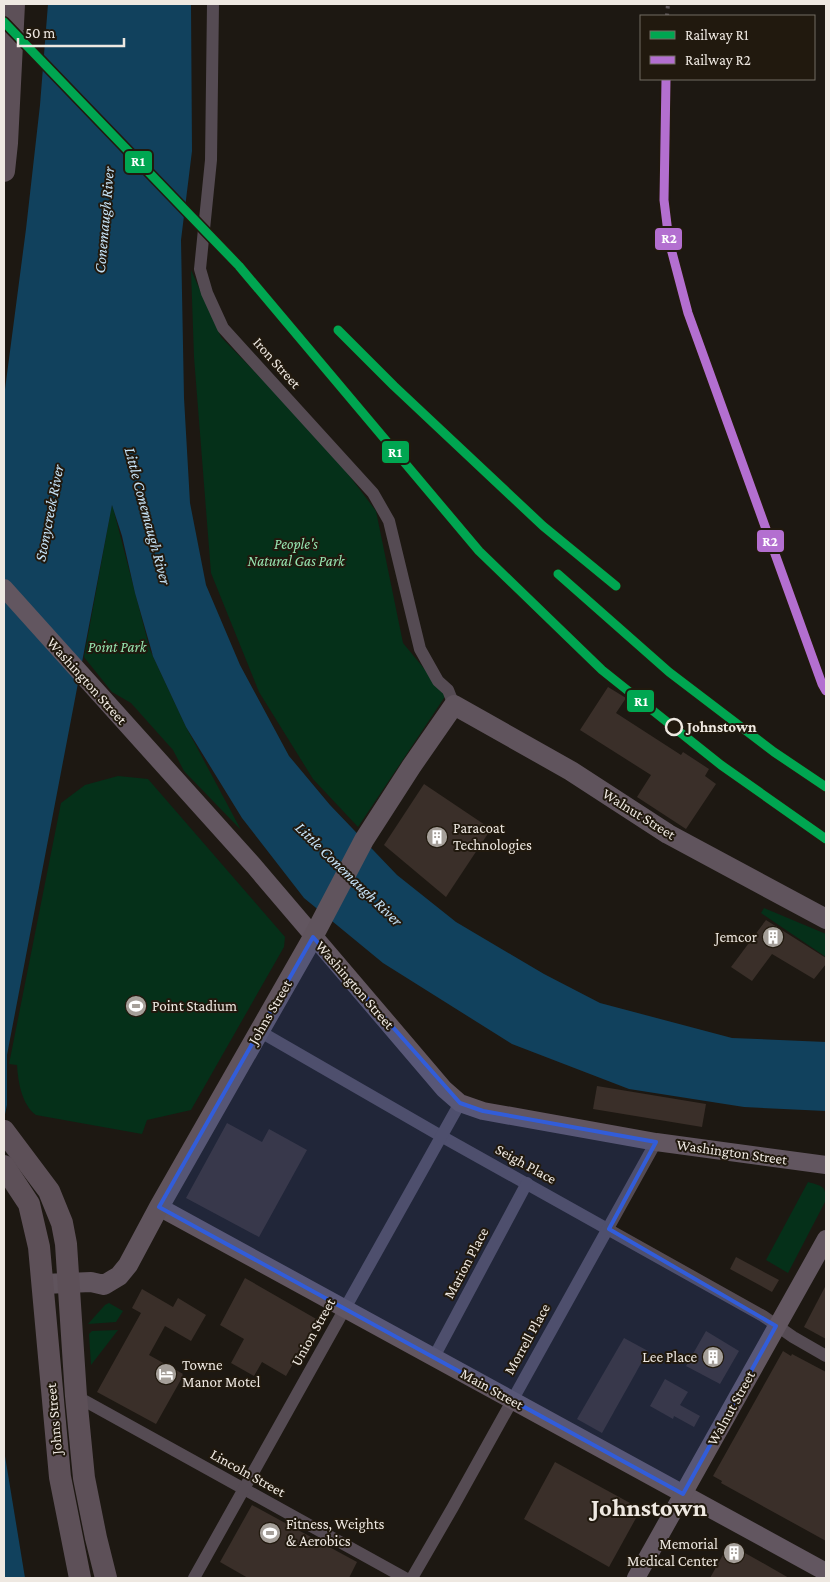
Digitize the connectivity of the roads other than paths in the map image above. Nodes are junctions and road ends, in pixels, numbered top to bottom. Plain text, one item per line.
1 (14, 4) edge
2 (213, 4) edge
3 (4, 170) edge
4 (4, 588) edge
5 (454, 705) junction
6 (826, 919) edge
7 (313, 936) junction
8 (259, 1031) junction
9 (460, 1102) junction
10 (441, 1136) junction
11 (9, 1138) edge
12 (656, 1142) junction
13 (826, 1165) edge
14 (5, 1168) edge
15 (527, 1183) junction
16 (159, 1207) junction
17 (609, 1229) junction
18 (826, 1238) edge
19 (68, 1282) junction
20 (43, 1284) junction
21 (345, 1309) junction
22 (776, 1326) junction
23 (826, 1356) edge
24 (434, 1358) junction
25 (76, 1396) junction
26 (512, 1400) junction
27 (244, 1489) junction
28 (683, 1494) junction
29 (826, 1572) edge
30 (80, 1578) edge
31 (106, 1578) edge
32 (194, 1578) edge
33 (405, 1578) edge
34 (412, 1578) edge
35 (636, 1578) edge

1 - 3 highway
2 - 5 street, Iron Street
4 - 7 street, Washington Street
5 - 6 main road, Walnut Street
5 - 7 main road, Johns Street
7 - 8 main road, Johns Street
7 - 9 street, Washington Street
8 - 10 street, Seigh Place
8 - 16 main road, Johns Street
9 - 10 street, Union Street
9 - 12 street, Washington Street
10 - 15 street, Seigh Place
10 - 21 street, Union Street
11 - 19 highway
12 - 13 street, Washington Street
12 - 17 street, Morrell Place
14 - 20 highway
15 - 17 street, Seigh Place
15 - 24 street, Marion Place
16 - 19 main road, Johns Street
16 - 21 street, Main Street
17 - 22 street, Seigh Place
17 - 26 street, Morrell Place
18 - 22 street, Walnut Street
19 - 20 main road, Johns Street
19 - 25 highway, Johns Street
20 - 30 highway, Johns Street
21 - 24 street, Main Street
21 - 27 street, Union Street
22 - 23 street, Seigh Place
22 - 28 street, Walnut Street
24 - 26 street, Main Street
25 - 27 street, Lincoln Street
25 - 31 highway, Johns Street
26 - 28 street, Main Street
26 - 34 street, Morrell Place
27 - 32 street, Union Street
27 - 33 street, Lincoln Street
28 - 29 street, Main Street
28 - 35 street, Walnut Street

